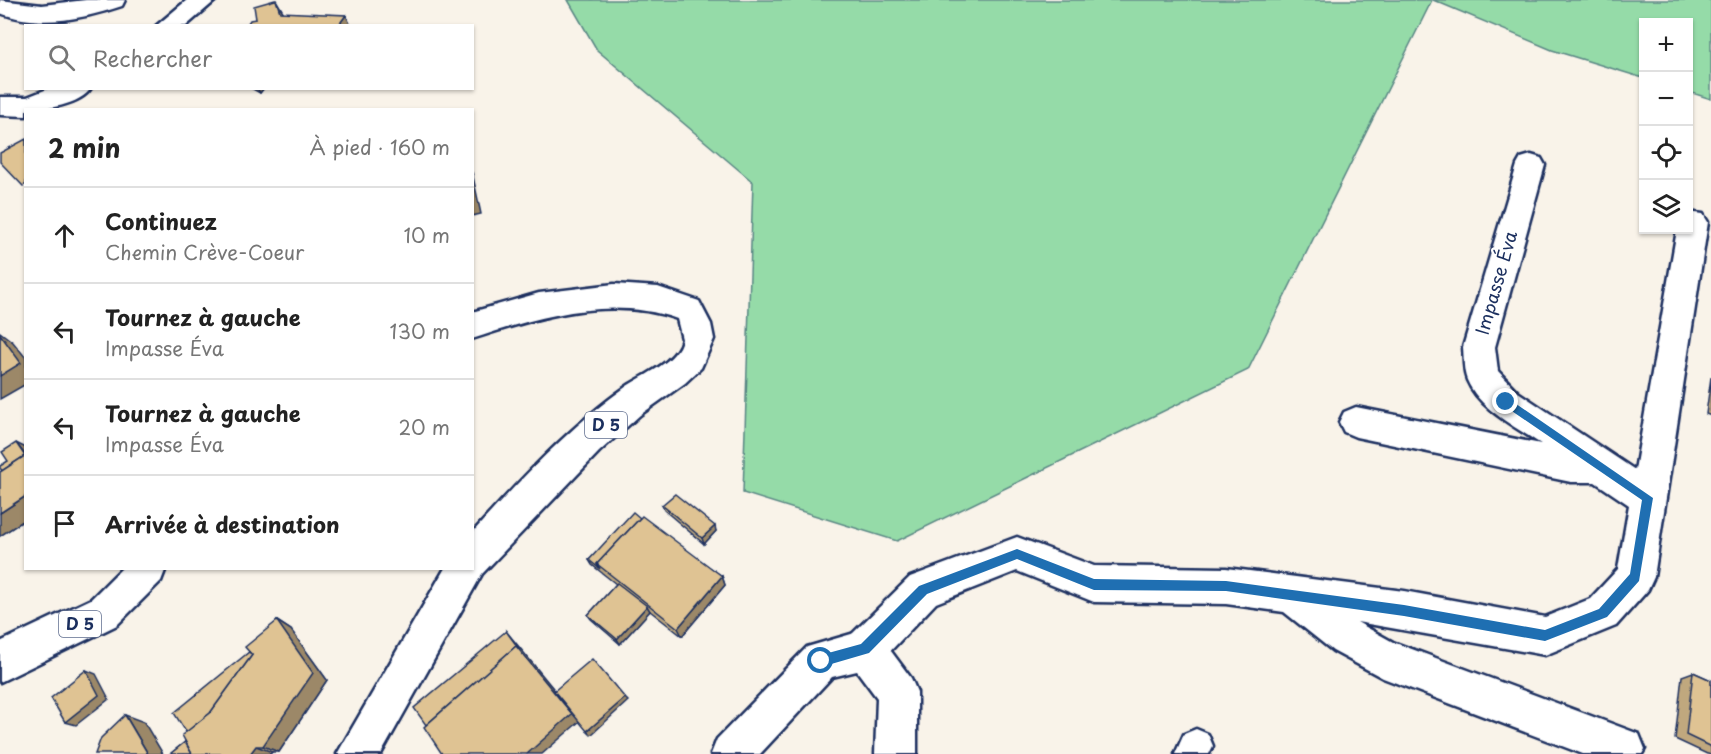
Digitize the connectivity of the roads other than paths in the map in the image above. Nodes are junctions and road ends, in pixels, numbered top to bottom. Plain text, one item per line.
1 (113, 0) edge
2 (204, 0) edge
3 (0, 4) edge
4 (171, 24) edge
5 (73, 90) edge
6 (0, 106) edge
7 (1531, 165) dead end
8 (1691, 234) edge
9 (474, 325) edge
10 (1356, 422) dead end
11 (1601, 466) junction
12 (1648, 498) junction
13 (474, 559) edge
14 (146, 570) edge
15 (465, 570) edge
16 (1293, 595) junction
17 (865, 649) junction
18 (0, 662) edge
19 (1624, 748) dead end
20 (358, 754) edge
21 (732, 754) edge
22 (896, 754) edge

1 - 3 street
2 - 4 street
5 - 6 street
7 - 11 street, Impasse Éva
8 - 12 street
9 - 13 street, D 5
10 - 11 street
11 - 12 street, Impasse Éva
12 - 16 street
14 - 18 street, D 5
15 - 20 street
16 - 17 street
16 - 19 street
17 - 21 street
17 - 22 street

